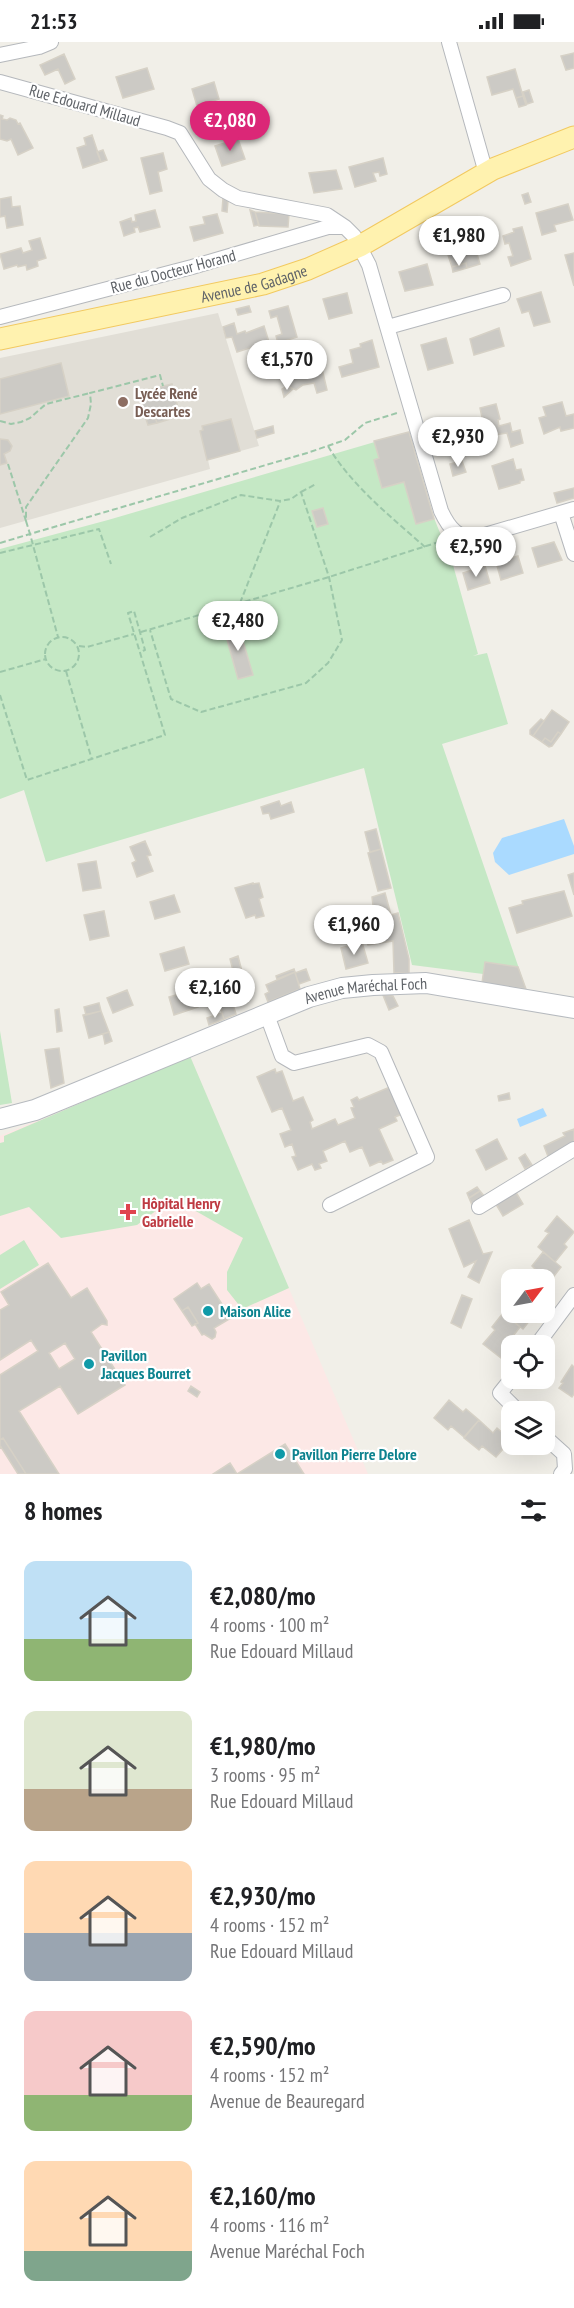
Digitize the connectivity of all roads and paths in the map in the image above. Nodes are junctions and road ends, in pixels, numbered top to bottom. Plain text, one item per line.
1 (51, 42) edge
2 (449, 42) edge
3 (0, 54) edge
4 (0, 82) edge
5 (574, 137) edge
6 (486, 173) junction
7 (345, 227) junction
8 (360, 246) junction
9 (502, 295) dead end
10 (0, 317) edge
11 (388, 327) junction
12 (0, 339) edge
13 (163, 386) dead end
14 (90, 393) junction
15 (412, 408) junction
16 (0, 421) edge
17 (328, 446) junction
18 (8, 464) dead end
19 (316, 484) dead end
20 (301, 492) junction
21 (280, 501) junction
22 (568, 511) edge
23 (26, 521) junction
24 (30, 534) junction
25 (458, 535) junction
26 (150, 537) dead end
27 (0, 543) edge
28 (32, 544) junction
29 (424, 547) junction
30 (0, 553) edge
31 (574, 554) edge
32 (111, 564) dead end
33 (329, 577) junction
34 (240, 603) junction
35 (150, 630) junction
36 (141, 632) junction
37 (134, 634) junction
38 (58, 637) junction
39 (78, 646) junction
40 (140, 652) junction
41 (46, 660) junction
42 (66, 671) junction
43 (0, 672) edge
44 (0, 695) edge
45 (92, 760) junction
46 (574, 1008) edge
47 (267, 1014) junction
48 (0, 1119) edge
49 (574, 1149) edge
50 (330, 1205) dead end
51 (479, 1207) dead end
52 (574, 1295) edge
53 (544, 1335) edge
54 (503, 1389) edge
55 (508, 1401) edge
56 (555, 1446) edge
57 (561, 1474) edge

1 - 3 street
2 - 6 street
4 - 7 street, Rue Edouard Millaud
5 - 6 main road, Avenue de Gadagne
6 - 8 main road, Avenue de Gadagne
7 - 8 street, Rue Edouard Millaud
7 - 10 street, Rue du Docteur Horand
8 - 11 street, Rue Edouard Millaud
8 - 12 main road, Avenue de Gadagne
9 - 11 street
11 - 15 street, Rue Edouard Millaud
13 - 14 path
14 - 16 path
14 - 23 path
15 - 17 path
15 - 25 street, Rue Edouard Millaud
17 - 24 path
17 - 29 path
18 - 23 path
19 - 20 path
20 - 21 path
20 - 33 path
21 - 26 path
21 - 34 path
22 - 25 street
22 - 31 street
23 - 24 path
24 - 27 path
24 - 28 path
25 - 29 path
28 - 30 path
28 - 32 path
28 - 38 path
29 - 33 path
33 - 34 path
33 - 35 path
34 - 35 path
35 - 36 path
36 - 37 path
36 - 40 path
37 - 39 path
37 - 40 path
38 - 39 path
38 - 41 path
39 - 42 path
40 - 45 path
41 - 42 path
41 - 43 path
42 - 45 path
44 - 45 path
46 - 47 main road, Avenue Maréchal Foch
47 - 48 main road, Avenue Maréchal Foch
47 - 50 street
49 - 51 street
52 - 53 street
54 - 55 street
56 - 57 street

